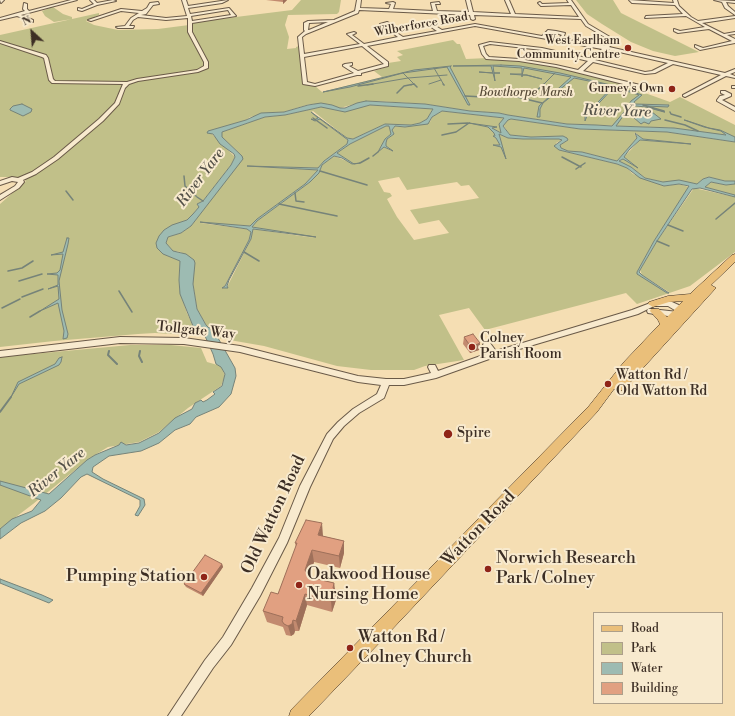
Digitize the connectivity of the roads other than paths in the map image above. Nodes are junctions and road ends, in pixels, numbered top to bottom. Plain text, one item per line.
1 (74, 0) edge
2 (92, 0) edge
3 (184, 0) edge
4 (226, 0) edge
5 (359, 0) edge
6 (468, 0) edge
7 (507, 0) edge
8 (569, 0) edge
9 (716, 0) edge
10 (724, 1) edge
11 (113, 2) edge
12 (632, 2) edge
13 (675, 2) edge
14 (735, 2) edge
15 (388, 3) dead end
16 (439, 3) dead end
17 (33, 4) dead end
18 (96, 4) junction
19 (144, 4) dead end
20 (151, 4) junction
21 (158, 4) dead end
22 (572, 4) junction
23 (542, 5) dead end
24 (187, 7) junction
25 (358, 9) junction
26 (80, 10) dead end
27 (391, 10) junction
28 (28, 12) junction
29 (436, 12) junction
30 (144, 13) junction
31 (472, 14) junction
32 (18, 15) junction
33 (513, 15) junction
34 (686, 15) junction
35 (139, 16) junction
36 (735, 16) edge
37 (189, 18) junction
38 (582, 18) junction
39 (646, 18) dead end
40 (0, 19) edge
41 (90, 20) dead end
42 (32, 21) dead end
43 (335, 22) junction
44 (697, 22) junction
45 (387, 23) dead end
46 (430, 25) dead end
47 (475, 25) junction
48 (118, 27) dead end
49 (126, 27) junction
50 (133, 28) dead end
51 (709, 28) junction
52 (440, 31) junction
53 (309, 32) junction
54 (679, 32) dead end
55 (735, 33) edge
56 (349, 34) dead end
57 (722, 35) junction
58 (543, 37) junction
59 (402, 38) junction
60 (551, 38) junction
61 (560, 40) junction
62 (0, 42) edge
63 (735, 42) edge
64 (364, 45) junction
65 (606, 48) junction
66 (542, 49) junction
67 (702, 49) dead end
68 (302, 56) junction
69 (681, 58) dead end
70 (593, 60) junction
71 (673, 63) junction
72 (346, 65) dead end
73 (705, 68) junction
74 (734, 70) edge
75 (579, 72) junction
76 (359, 74) junction
77 (726, 74) junction
78 (735, 76) edge
79 (127, 83) junction
80 (635, 89) dead end
81 (723, 92) dead end
82 (729, 95) junction
83 (685, 96) dead end
84 (735, 98) edge
85 (735, 109) edge
86 (0, 180) edge
87 (7, 180) junction
88 (19, 180) junction
89 (0, 183) edge
90 (0, 189) edge
91 (13, 189) junction
92 (0, 198) edge
93 (735, 257) edge
94 (735, 266) edge
95 (692, 302) junction
96 (654, 308) junction
97 (680, 315) junction
98 (665, 325) junction
99 (487, 344) dead end
100 (0, 354) edge
101 (494, 354) junction
102 (432, 367) dead end
103 (436, 375) junction
104 (386, 382) junction
105 (593, 410) junction
106 (174, 716) edge
107 (297, 716) edge

1 - 28 street
2 - 18 street
3 - 24 street
4 - 24 street
5 - 25 street
6 - 31 street
7 - 33 street
8 - 22 street
9 - 10 street
10 - 14 street
10 - 36 street
11 - 18 street
12 - 13 street
13 - 34 street
15 - 27 street
16 - 29 street
17 - 28 street
18 - 26 street
19 - 20 street
20 - 21 street
20 - 30 street
22 - 23 street
22 - 38 street
24 - 37 street
25 - 27 street
25 - 43 street
27 - 29 street
28 - 32 street
29 - 31 street
30 - 35 street
30 - 41 street
31 - 33 street
31 - 47 street
32 - 40 street
32 - 42 street
33 - 38 street
34 - 39 street
34 - 44 street
35 - 37 street
35 - 49 street
36 - 44 street
37 - 37 street
37 - 79 street
38 - 65 street
43 - 53 street
43 - 53 street
44 - 51 street
45 - 59 street
46 - 52 street
47 - 52 street, Wilberforce Road
47 - 58 street, Wilberforce Road
48 - 49 street
49 - 50 street
51 - 54 street
51 - 57 street
52 - 59 street, Wilberforce Road
53 - 68 street
55 - 57 street
56 - 64 street
57 - 63 street
58 - 60 street, Wilberforce Road
58 - 61 street, Wilberforce Road
59 - 64 street, Wilberforce Road
60 - 61 street, Wilberforce Road
60 - 66 street
61 - 65 street, Wilberforce Road
62 - 79 street
63 - 67 street
64 - 68 street, Wilberforce Road
64 - 76 street
65 - 70 street
65 - 71 street, Wilberforce Road
66 - 70 street
66 - 75 street
68 - 76 street
69 - 73 street
70 - 71 street
70 - 75 street
71 - 73 street, Wilberforce Road
72 - 76 street
73 - 77 street, Wilberforce Road
74 - 77 street
75 - 80 street
77 - 78 street, Wilberforce Road
77 - 83 street
79 - 88 street
81 - 82 street
82 - 84 street
82 - 85 street
86 - 87 street
87 - 88 street
87 - 89 street
88 - 91 street
90 - 91 street
91 - 92 street
93 - 95 main road, Watton Road
94 - 95 main road, Watton Road
95 - 96 main road
95 - 97 main road, Watton Road
95 - 97 main road, Watton Road
96 - 97 street
96 - 98 main road
96 - 101 street
97 - 98 main road, Watton Road
97 - 105 main road, Watton Road
98 - 105 main road, Watton Road
99 - 101 street
100 - 104 street, Tollgate Way
101 - 103 street
102 - 103 street
103 - 104 street
104 - 106 street, Old Watton Road
105 - 107 main road, Watton Road

